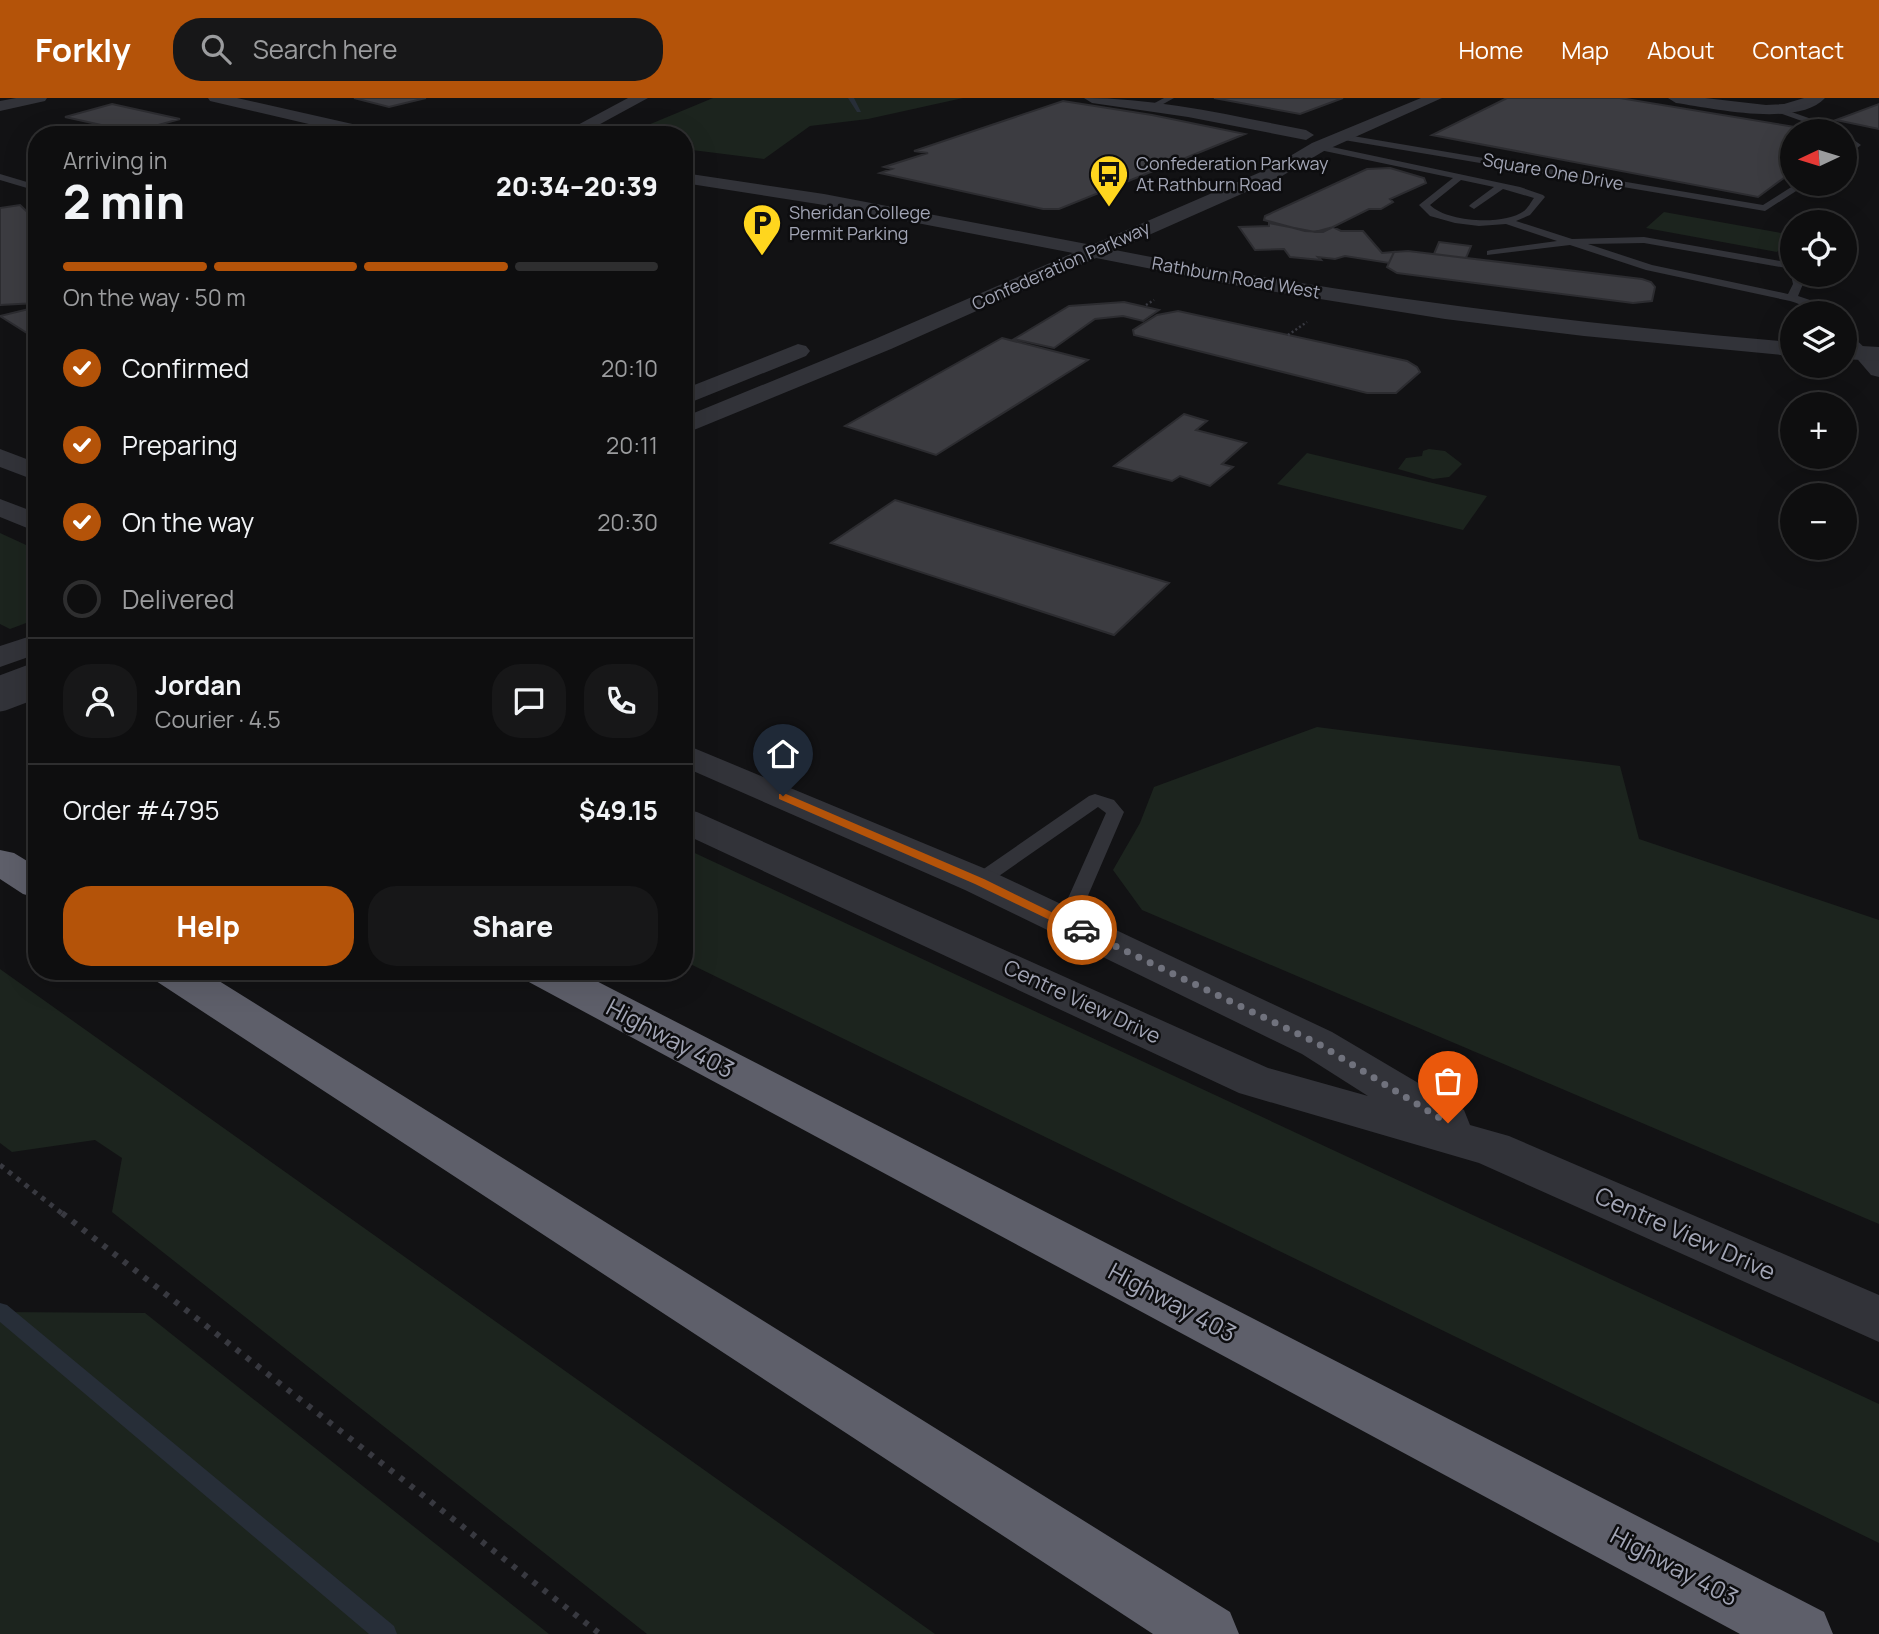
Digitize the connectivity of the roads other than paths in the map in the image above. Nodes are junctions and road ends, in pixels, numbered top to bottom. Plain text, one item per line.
1 (39, 98) edge
2 (216, 98) edge
3 (640, 98) edge
4 (1092, 98) edge
5 (1170, 98) edge
6 (1392, 98) edge
7 (1434, 98) edge
8 (1676, 98) edge
9 (1818, 98) edge
10 (0, 106) edge
11 (1153, 106) junction
12 (1777, 109) junction
13 (1804, 119) edge
14 (339, 126) edge
15 (585, 126) edge
16 (1341, 137) junction
17 (1312, 141) junction
18 (1283, 147) dead end
19 (1248, 165) dead end
20 (0, 177) edge
21 (1460, 177) junction
22 (693, 179) edge
23 (28, 185) edge
24 (1501, 186) junction
25 (1174, 196) dead end
26 (1784, 196) edge
27 (1474, 206) dead end
28 (1507, 220) junction
29 (1091, 241) junction
30 (1569, 243) junction
31 (1054, 244) junction
32 (1491, 253) dead end
33 (1015, 259) dead end
34 (1758, 259) junction
35 (1780, 264) edge
36 (1735, 281) dead end
37 (1797, 287) edge
38 (1793, 298) junction
39 (1802, 301) edge
40 (820, 342) dead end
41 (1780, 348) edge
42 (693, 394) edge
43 (693, 422) edge
44 (0, 457) edge
45 (28, 469) edge
46 (0, 507) edge
47 (28, 520) edge
48 (28, 646) edge
49 (0, 657) edge
50 (0, 682) edge
51 (28, 683) edge
52 (0, 694) edge
53 (28, 697) edge
54 (693, 758) edge
55 (693, 824) edge
56 (0, 862) edge
57 (28, 879) edge
58 (979, 881) junction
59 (1067, 923) junction
60 (185, 980) edge
61 (559, 980) edge
62 (1492, 1149) junction
63 (1879, 1319) edge
64 (1203, 1631) edge
65 (1802, 1634) edge

1 - 10 street
2 - 14 street
3 - 15 street
4 - 11 street
5 - 11 lane
6 - 17 street, Confederation Parkway
7 - 16 street, Confederation Parkway
8 - 12 street
9 - 12 street
11 - 17 street
12 - 13 lane
16 - 17 street, Confederation Parkway
16 - 26 lane, Square One Drive
17 - 18 street, Confederation Parkway
17 - 21 lane
17 - 29 street, Confederation Parkway
19 - 25 street
20 - 23 lane
21 - 24 lane
21 - 28 lane
22 - 31 street, Rathburn Road West
24 - 27 lane
24 - 28 lane
28 - 30 lane
29 - 31 street, Rathburn Road West
29 - 41 street, Rathburn Road West
29 - 43 street, Confederation Parkway
30 - 32 lane
30 - 34 lane
30 - 38 lane
31 - 33 street, Confederation Parkway
34 - 35 lane
34 - 36 lane
37 - 38 lane
38 - 39 lane
40 - 42 street
44 - 45 street
46 - 47 street
48 - 49 street
50 - 53 highway
51 - 52 street, bridge
54 - 58 street, Centre View Drive
55 - 62 street, Centre View Drive
56 - 57 highway
58 - 59 street, Centre View Drive
58 - 59 lane
59 - 62 street, Centre View Drive
60 - 64 highway
61 - 65 highway, Highway 403
62 - 63 street, Centre View Drive

